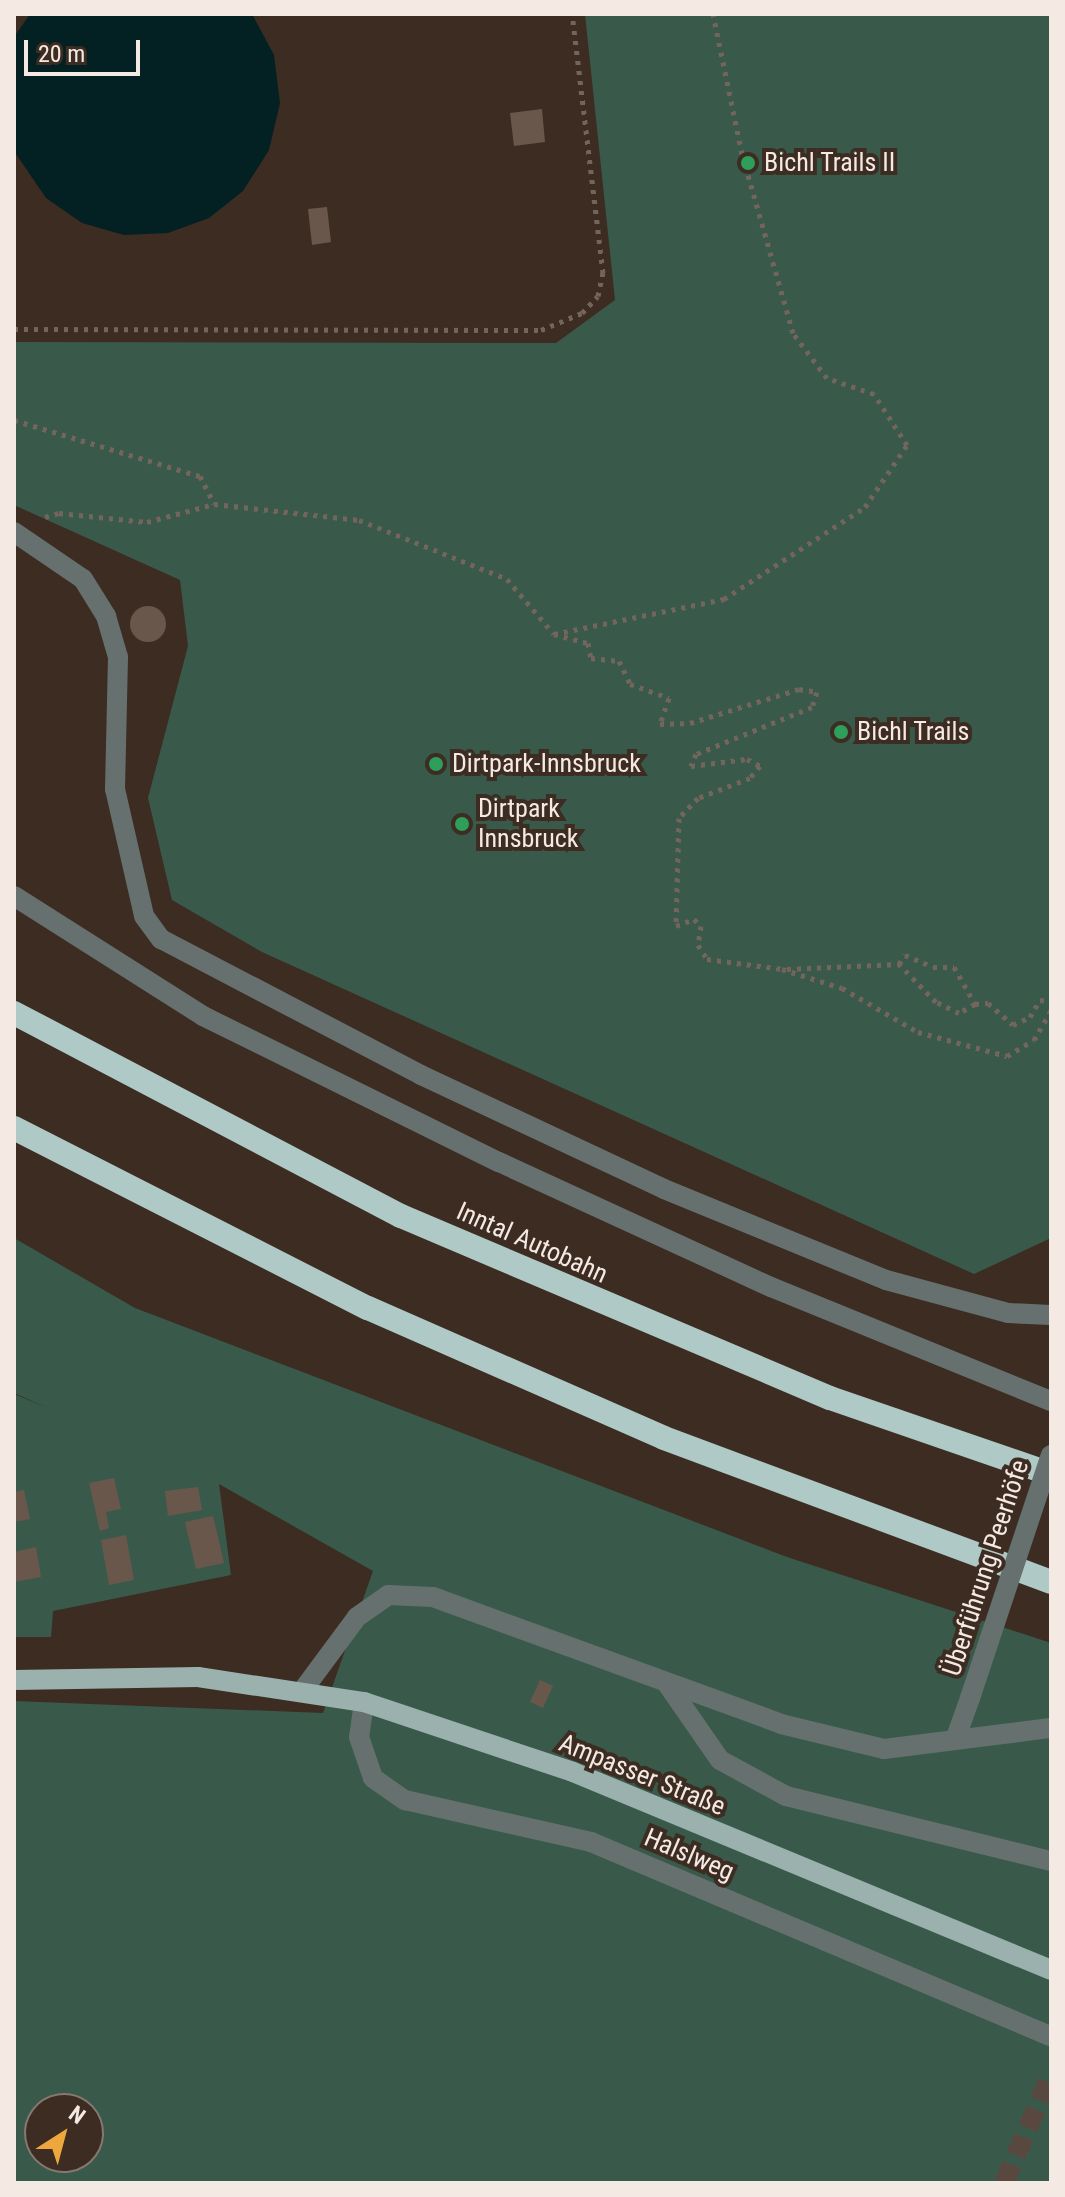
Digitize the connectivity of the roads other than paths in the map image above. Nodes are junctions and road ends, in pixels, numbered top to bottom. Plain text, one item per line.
1 (22, 527) edge
2 (14, 896) edge
3 (14, 1013) edge
4 (14, 1128) edge
5 (1051, 1315) edge
6 (1051, 1401) edge
7 (1051, 1455) edge
8 (1051, 1474) edge
9 (1051, 1582) edge
10 (14, 1680) edge
11 (668, 1685) junction
12 (303, 1690) junction
13 (364, 1702) junction
14 (1051, 1728) edge
15 (955, 1740) junction
16 (1051, 1861) edge
17 (1051, 1970) edge
18 (1051, 2036) edge

1 - 5 lane
2 - 6 lane
3 - 8 highway, Inntal Autobahn
4 - 9 highway
7 - 15 lane, Überführung Peerhöfe, bridge
10 - 12 main road, Ampasser Straße
11 - 12 lane
11 - 15 lane
11 - 16 lane
12 - 13 main road, Ampasser Straße
13 - 17 main road, Ampasser Straße
13 - 18 lane, Halslweg
14 - 15 lane

